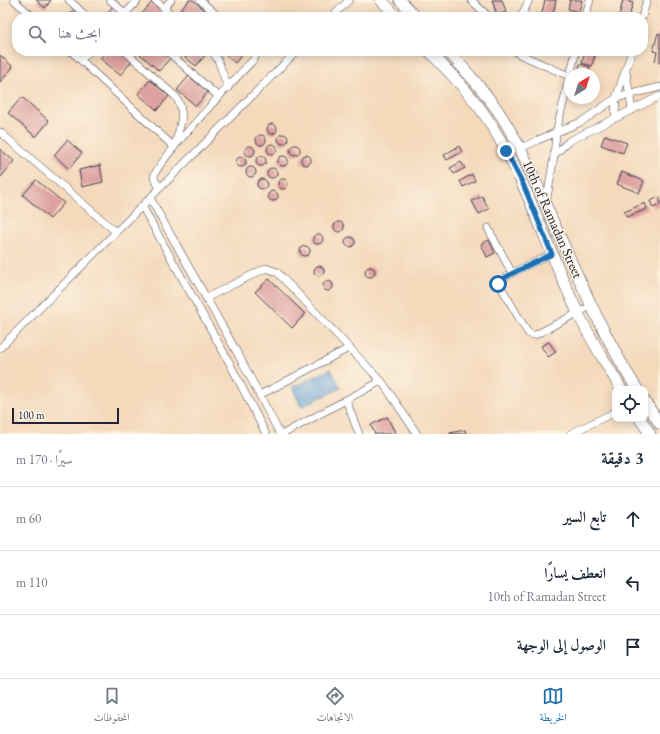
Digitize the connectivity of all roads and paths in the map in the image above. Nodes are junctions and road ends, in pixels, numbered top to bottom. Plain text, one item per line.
1 (14, 0) edge
2 (69, 0) edge
3 (110, 0) edge
4 (138, 0) edge
5 (155, 0) edge
6 (172, 0) edge
7 (200, 0) edge
8 (349, 0) edge
9 (381, 0) edge
10 (400, 0) edge
11 (471, 0) edge
12 (529, 0) edge
13 (590, 0) edge
14 (647, 0) edge
15 (164, 8) junction
16 (27, 12) edge
17 (82, 12) edge
18 (124, 12) edge
19 (129, 12) edge
20 (168, 12) edge
21 (213, 12) edge
22 (337, 12) edge
23 (392, 12) edge
24 (411, 12) edge
25 (484, 12) edge
26 (523, 12) edge
27 (586, 12) edge
28 (643, 12) edge
29 (77, 56) edge
30 (85, 56) edge
31 (131, 56) edge
32 (173, 56) edge
33 (215, 56) edge
34 (256, 56) edge
35 (293, 56) edge
36 (434, 56) edge
37 (453, 56) edge
38 (524, 56) edge
39 (575, 56) edge
40 (630, 56) edge
41 (81, 60) junction
42 (571, 68) edge
43 (626, 70) junction
44 (564, 74) edge
45 (228, 88) junction
46 (660, 88) edge
47 (630, 95) junction
48 (660, 96) edge
49 (219, 97) junction
50 (564, 98) edge
51 (616, 98) junction
52 (632, 110) junction
53 (615, 117) junction
54 (0, 132) edge
55 (556, 132) junction
56 (174, 147) junction
57 (521, 148) junction
58 (554, 156) junction
59 (160, 187) junction
60 (150, 198) junction
61 (546, 205) junction
62 (142, 206) junction
63 (488, 228) dead end
64 (116, 232) junction
65 (552, 254) junction
66 (512, 274) junction
67 (206, 298) junction
68 (591, 306) junction
69 (578, 314) junction
70 (0, 348) edge
71 (349, 348) junction
72 (380, 381) junction
73 (619, 386) edge
74 (635, 386) edge
75 (260, 395) junction
76 (346, 400) junction
77 (648, 406) edge
78 (612, 413) edge
79 (642, 422) edge
80 (660, 424) edge
81 (266, 434) edge
82 (280, 434) edge
83 (283, 434) edge
84 (359, 434) edge
85 (417, 434) edge
86 (570, 434) edge
87 (650, 434) edge

1 - 16 street
2 - 17 street
3 - 18 street
4 - 19 street
5 - 15 street
6 - 15 street
7 - 21 street
8 - 22 street
9 - 23 main road
10 - 24 main road
11 - 25 street
12 - 26 street
13 - 27 street
14 - 28 street
15 - 20 street
29 - 41 street
30 - 41 street
31 - 56 street
32 - 49 street
33 - 45 street
34 - 45 street
35 - 59 street
36 - 65 main road, 10th of Ramadan Street
37 - 57 main road, 10th of Ramadan Street
38 - 44 street
39 - 42 street
40 - 43 street
41 - 56 street
43 - 47 street
43 - 51 street
45 - 49 street
46 - 47 street
47 - 51 street
47 - 52 street
48 - 52 street
49 - 56 street
50 - 55 street
51 - 53 street
51 - 55 street
52 - 53 street
53 - 58 street
54 - 64 street
55 - 57 street
55 - 58 street
56 - 59 street
57 - 61 main road, 10th of Ramadan Street
58 - 61 street
59 - 60 street
60 - 62 street
60 - 67 street
61 - 68 main road, 10th of Ramadan Street
62 - 64 street
62 - 81 street
63 - 66 street
64 - 70 street
65 - 66 street
65 - 69 main road, 10th of Ramadan Street
66 - 69 street
67 - 71 street
67 - 75 street
68 - 69 street
68 - 74 main road, 10th of Ramadan Street
69 - 73 main road, 10th of Ramadan Street
71 - 72 street
71 - 75 street
72 - 76 street
72 - 85 street
75 - 82 street
76 - 83 street
76 - 84 street
77 - 80 main road
78 - 86 street
79 - 87 main road

